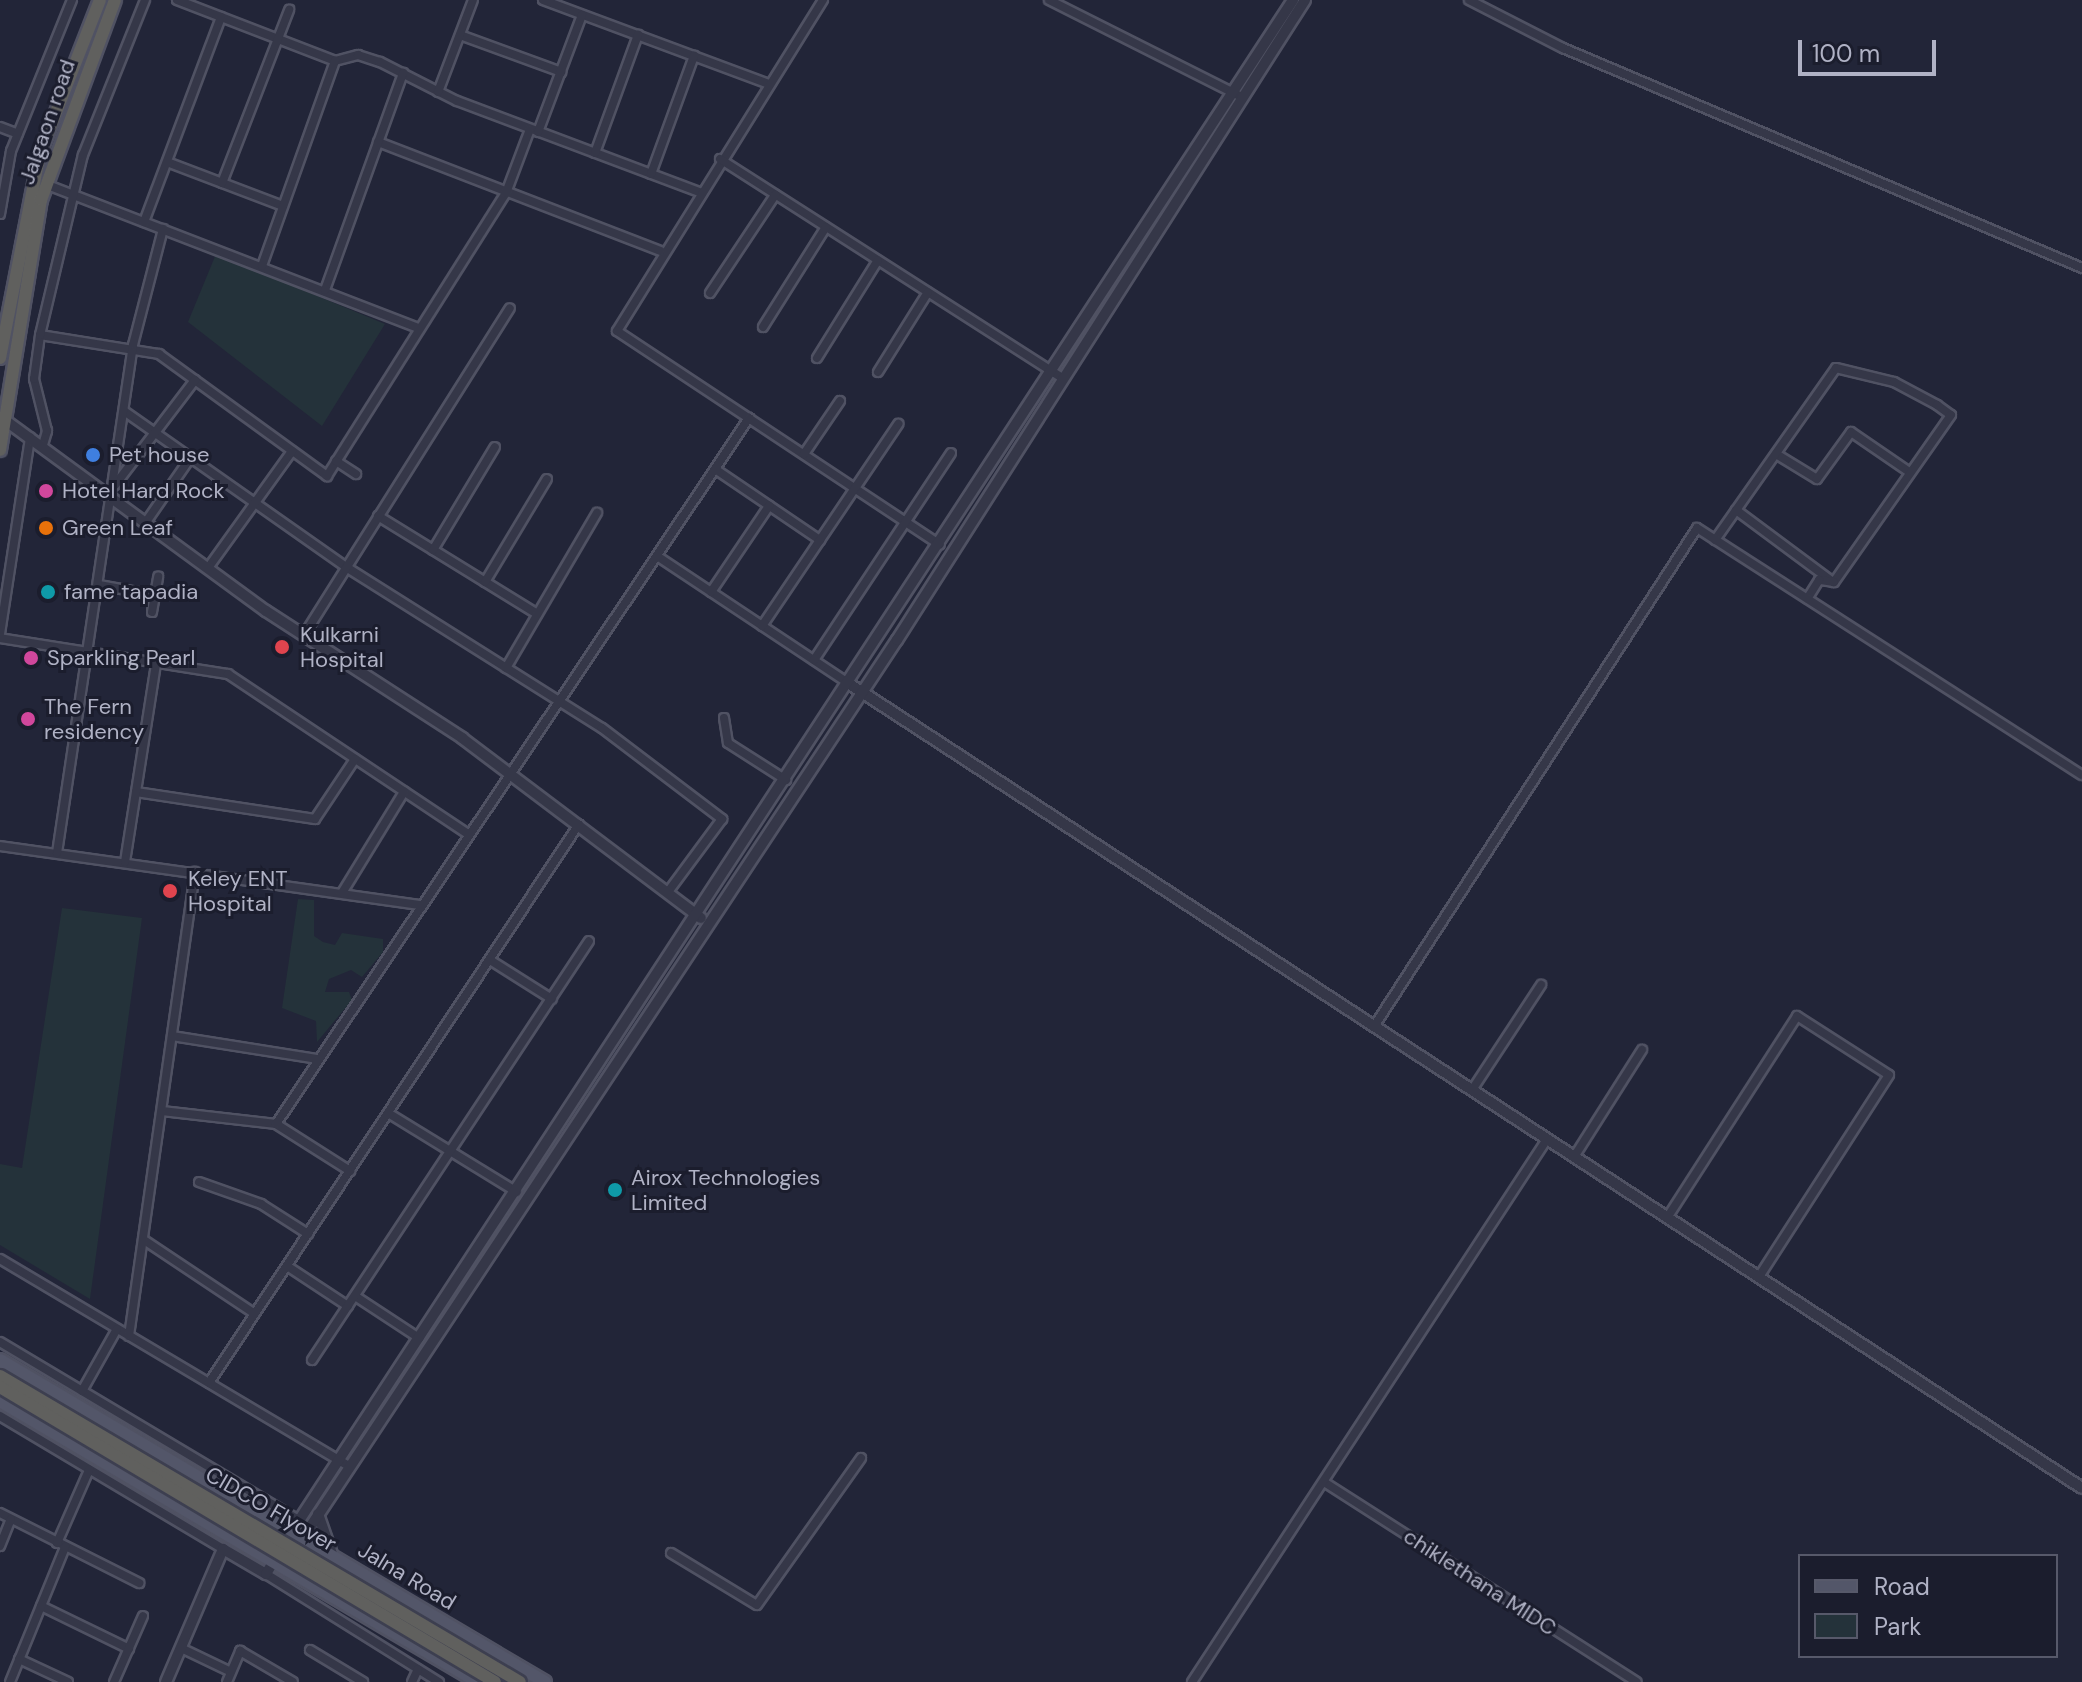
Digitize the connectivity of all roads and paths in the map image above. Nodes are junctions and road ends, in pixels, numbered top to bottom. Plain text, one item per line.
1 (72, 0) edge
2 (100, 0) edge
3 (115, 0) edge
4 (145, 0) edge
5 (177, 0) edge
6 (473, 0) edge
7 (543, 0) edge
8 (823, 0) edge
9 (1049, 0) edge
10 (1293, 0) edge
11 (1305, 0) edge
12 (1469, 0) edge
13 (289, 10) dead end
14 (582, 15) junction
15 (221, 17) junction
16 (460, 35) junction
17 (638, 35) junction
18 (279, 39) junction
19 (694, 56) junction
20 (335, 61) junction
21 (561, 72) junction
22 (403, 73) junction
23 (769, 84) junction
24 (438, 92) junction
25 (1233, 92) junction
26 (1245, 98) junction
27 (0, 127) edge
28 (534, 130) junction
29 (18, 134) junction
30 (378, 142) junction
31 (595, 153) junction
32 (720, 159) junction
33 (167, 162) junction
34 (651, 174) junction
35 (222, 183) junction
36 (45, 184) junction
37 (699, 192) junction
38 (506, 193) junction
39 (74, 195) junction
40 (775, 195) junction
41 (283, 206) junction
42 (0, 214) edge
43 (144, 222) junction
44 (826, 227) junction
45 (163, 229) junction
46 (661, 251) junction
47 (878, 260) junction
48 (262, 266) junction
49 (2082, 268) edge
50 (325, 290) junction
51 (928, 292) junction
52 (710, 293) dead end
53 (1111, 293) junction
54 (510, 308) dead end
55 (763, 327) dead end
56 (418, 328) junction
57 (40, 335) junction
58 (133, 345) junction
59 (0, 358) edge
60 (817, 358) dead end
61 (878, 372) dead end
62 (1058, 374) junction
63 (195, 380) junction
64 (840, 401) dead end
65 (124, 411) junction
66 (1, 417) edge
67 (749, 418) junction
68 (898, 424) dead end
69 (157, 433) junction
70 (30, 436) junction
71 (43, 445) junction
72 (495, 447) dead end
73 (0, 450) edge
74 (292, 451) junction
75 (951, 453) dead end
76 (804, 454) junction
77 (1776, 454) junction
78 (191, 457) junction
79 (336, 461) junction
80 (715, 469) junction
81 (1908, 471) junction
82 (356, 474) dead end
83 (547, 479) dead end
84 (855, 488) junction
85 (113, 492) junction
86 (255, 502) junction
87 (769, 506) junction
88 (1736, 510) junction
89 (597, 513) dead end
90 (378, 516) junction
91 (146, 522) junction
92 (906, 522) junction
93 (820, 540) junction
94 (1715, 540) junction
95 (940, 545) junction
96 (433, 550) junction
97 (657, 556) junction
98 (346, 567) junction
99 (208, 568) junction
100 (158, 577) dead end
101 (485, 582) junction
102 (1834, 582) junction
103 (99, 585) junction
104 (711, 592) junction
105 (154, 595) junction
106 (1807, 599) junction
107 (152, 612) dead end
108 (537, 614) junction
109 (762, 626) junction
110 (304, 635) junction
111 (0, 636) edge
112 (89, 652) junction
113 (814, 660) junction
114 (156, 663) junction
115 (506, 668) junction
116 (848, 683) junction
117 (861, 692) junction
118 (559, 702) junction
119 (724, 718) dead end
120 (355, 759) junction
121 (511, 774) junction
122 (2082, 775) edge
123 (787, 780) junction
124 (136, 792) junction
125 (404, 792) junction
126 (579, 824) junction
127 (469, 835) junction
128 (0, 846) edge
129 (57, 853) junction
130 (125, 862) junction
131 (195, 872) junction
132 (668, 892) junction
133 (342, 893) junction
134 (421, 905) junction
135 (700, 912) junction
136 (712, 919) junction
137 (589, 941) dead end
138 (490, 960) junction
139 (1541, 985) dead end
140 (552, 999) junction
141 (1375, 1025) junction
142 (172, 1036) junction
143 (1642, 1050) dead end
144 (318, 1059) junction
145 (1472, 1090) junction
146 (162, 1111) junction
147 (388, 1113) junction
148 (276, 1124) junction
149 (1547, 1139) junction
150 (453, 1149) junction
151 (1574, 1157) junction
152 (350, 1171) junction
153 (199, 1182) dead end
154 (517, 1192) junction
155 (1667, 1218) junction
156 (308, 1234) junction
157 (144, 1240) junction
158 (0, 1259) edge
159 (287, 1266) junction
160 (1759, 1277) junction
161 (355, 1296) junction
162 (348, 1306) junction
163 (255, 1314) junction
164 (117, 1329) junction
165 (129, 1336) junction
166 (419, 1338) junction
167 (0, 1342) edge
168 (0, 1360) edge
169 (312, 1360) dead end
170 (0, 1376) edge
171 (209, 1383) junction
172 (0, 1387) edge
173 (82, 1391) junction
174 (0, 1401) edge
175 (0, 1416) edge
176 (861, 1458) dead end
177 (339, 1460) junction
178 (350, 1467) junction
179 (89, 1470) junction
180 (1324, 1482) junction
181 (2082, 1488) edge
182 (0, 1513) edge
183 (318, 1514) junction
184 (11, 1519) junction
185 (298, 1529) junction
186 (61, 1545) junction
187 (0, 1546) edge
188 (223, 1549) junction
189 (671, 1553) dead end
190 (332, 1554) junction
191 (280, 1563) junction
192 (266, 1574) junction
193 (139, 1583) dead end
194 (41, 1606) junction
195 (143, 1616) dead end
196 (181, 1648) junction
197 (129, 1649) junction
198 (310, 1650) dead end
199 (19, 1659) junction
200 (418, 1669) junction
201 (231, 1672) junction
202 (10, 1682) edge
203 (68, 1682) edge
204 (114, 1682) edge
205 (166, 1682) edge
206 (227, 1682) edge
207 (293, 1682) edge
208 (363, 1682) edge
209 (412, 1682) edge
210 (439, 1682) edge
211 (478, 1682) edge
212 (495, 1682) edge
213 (520, 1682) edge
214 (545, 1682) edge
215 (1192, 1682) edge
216 (1637, 1682) edge

1 - 29 street
2 - 59 highway, Jalgaon road
3 - 36 highway, Jalgaon road
4 - 39 street
5 - 15 street
6 - 16 street
7 - 14 street
8 - 23 street
9 - 25 street
10 - 25 street
11 - 26 street
12 - 49 street
13 - 18 street
14 - 17 street
14 - 21 street
15 - 18 street
15 - 33 street
16 - 21 street
16 - 24 street
17 - 19 street
17 - 31 street
18 - 20 street
18 - 35 street
19 - 23 street
19 - 34 street
20 - 22 street
20 - 41 street
21 - 28 street
22 - 24 street
22 - 30 street
23 - 32 street
24 - 28 street
25 - 26 street
25 - 53 street
26 - 53 street
27 - 29 street
28 - 31 street
28 - 38 street
29 - 42 street
30 - 38 street
30 - 50 street
31 - 34 street
32 - 37 street
32 - 40 street
33 - 35 street
33 - 43 street
34 - 37 street
35 - 41 street
36 - 39 street
36 - 66 highway, Jalgaon road
37 - 46 street
38 - 46 street
38 - 56 street
39 - 43 street
39 - 57 street
40 - 44 street
40 - 52 street
41 - 48 street
43 - 45 street
44 - 47 street
44 - 55 street
45 - 48 street
45 - 58 street
46 - 67 street
47 - 51 street
47 - 60 street
48 - 50 street
50 - 56 street
51 - 61 street
51 - 62 street
53 - 62 street
54 - 90 street
56 - 79 street
57 - 58 street
57 - 71 street
58 - 63 street
58 - 65 street
62 - 95 street
62 - 117 street
63 - 69 street
63 - 74 street
64 - 76 street
65 - 69 street
65 - 85 street
66 - 70 street
66 - 73 highway, Jalgaon road
67 - 76 street
67 - 80 street
68 - 84 street
69 - 78 street
69 - 85 street
70 - 71 street
70 - 111 street
71 - 85 street
72 - 96 street
74 - 79 street
74 - 86 street
75 - 92 street
76 - 84 street
77 - 81 street
77 - 81 street
77 - 88 street
78 - 86 street
78 - 91 street
79 - 82 street
80 - 87 street
80 - 97 street
81 - 102 street
83 - 101 street
84 - 92 street
84 - 93 street
85 - 91 street
85 - 103 street
86 - 98 street
86 - 99 street
87 - 93 street
87 - 104 street
88 - 94 street
88 - 102 street
89 - 108 street
90 - 96 street
90 - 98 street
91 - 99 street
92 - 95 street
92 - 113 street
93 - 109 street
94 - 106 street
94 - 141 street
95 - 116 street
96 - 101 street
97 - 104 street
97 - 118 street
98 - 110 street
98 - 115 street
99 - 110 street
100 - 105 street
101 - 108 street
102 - 106 street
103 - 105 street
103 - 112 street
104 - 109 street
105 - 107 street
106 - 122 street
108 - 115 street
109 - 113 street
110 - 121 street
111 - 112 street
112 - 114 street
112 - 129 street
113 - 116 street
114 - 120 street
114 - 124 street
115 - 118 street
116 - 117 street
116 - 123 street
117 - 136 street
117 - 141 street
118 - 121 street
118 - 132 street
119 - 123 street
120 - 124 street
120 - 125 street
121 - 126 street
121 - 127 street
123 - 135 street
124 - 130 street
125 - 127 street
125 - 133 street
126 - 132 street
126 - 138 street
127 - 134 street
128 - 129 street
129 - 130 street
130 - 131 street
131 - 133 street
131 - 142 street
132 - 135 street
133 - 134 street
134 - 144 street
135 - 136 street
135 - 154 street
136 - 178 street
137 - 140 street
138 - 140 street
138 - 147 street
139 - 145 street
140 - 150 street
141 - 145 street
142 - 144 street
142 - 146 street
143 - 151 street
144 - 148 street
145 - 149 street
146 - 148 street
146 - 157 street
147 - 150 street
147 - 152 street
148 - 152 street
149 - 151 street
149 - 180 street
150 - 154 street
150 - 161 street
151 - 155 street
152 - 156 street
153 - 156 street
154 - 166 street
155 - 160 street
155 - 160 street
156 - 159 street
157 - 163 street
157 - 165 street
158 - 164 street
159 - 162 street
159 - 163 street
160 - 181 street
161 - 162 street
161 - 166 street
162 - 169 street
163 - 171 street
164 - 165 street
164 - 173 street
165 - 171 street
166 - 177 street
167 - 173 street
168 - 185 main road, Jalna Road
170 - 213 highway, CIDCO Flyover, bridge
171 - 177 street
172 - 212 highway, CIDCO Flyover, bridge
173 - 185 street
174 - 191 main road
175 - 179 street
176 - 189 street
177 - 178 street
177 - 185 street
178 - 183 street
179 - 186 street
179 - 188 street
180 - 215 street
180 - 216 street, chiklethana MIDC
182 - 184 street
183 - 185 street
183 - 190 street
184 - 186 street
184 - 187 street
185 - 190 main road, Jalna Road
185 - 191 street
186 - 193 street
186 - 194 street
188 - 192 street
188 - 196 street
190 - 214 main road, Jalna Road
191 - 192 street
191 - 211 main road
192 - 200 street
194 - 197 street
194 - 199 street
195 - 197 street
196 - 201 street
196 - 205 street
197 - 204 street
198 - 208 street
199 - 202 street
199 - 203 street
200 - 209 street
200 - 210 street
201 - 206 street
201 - 207 street

